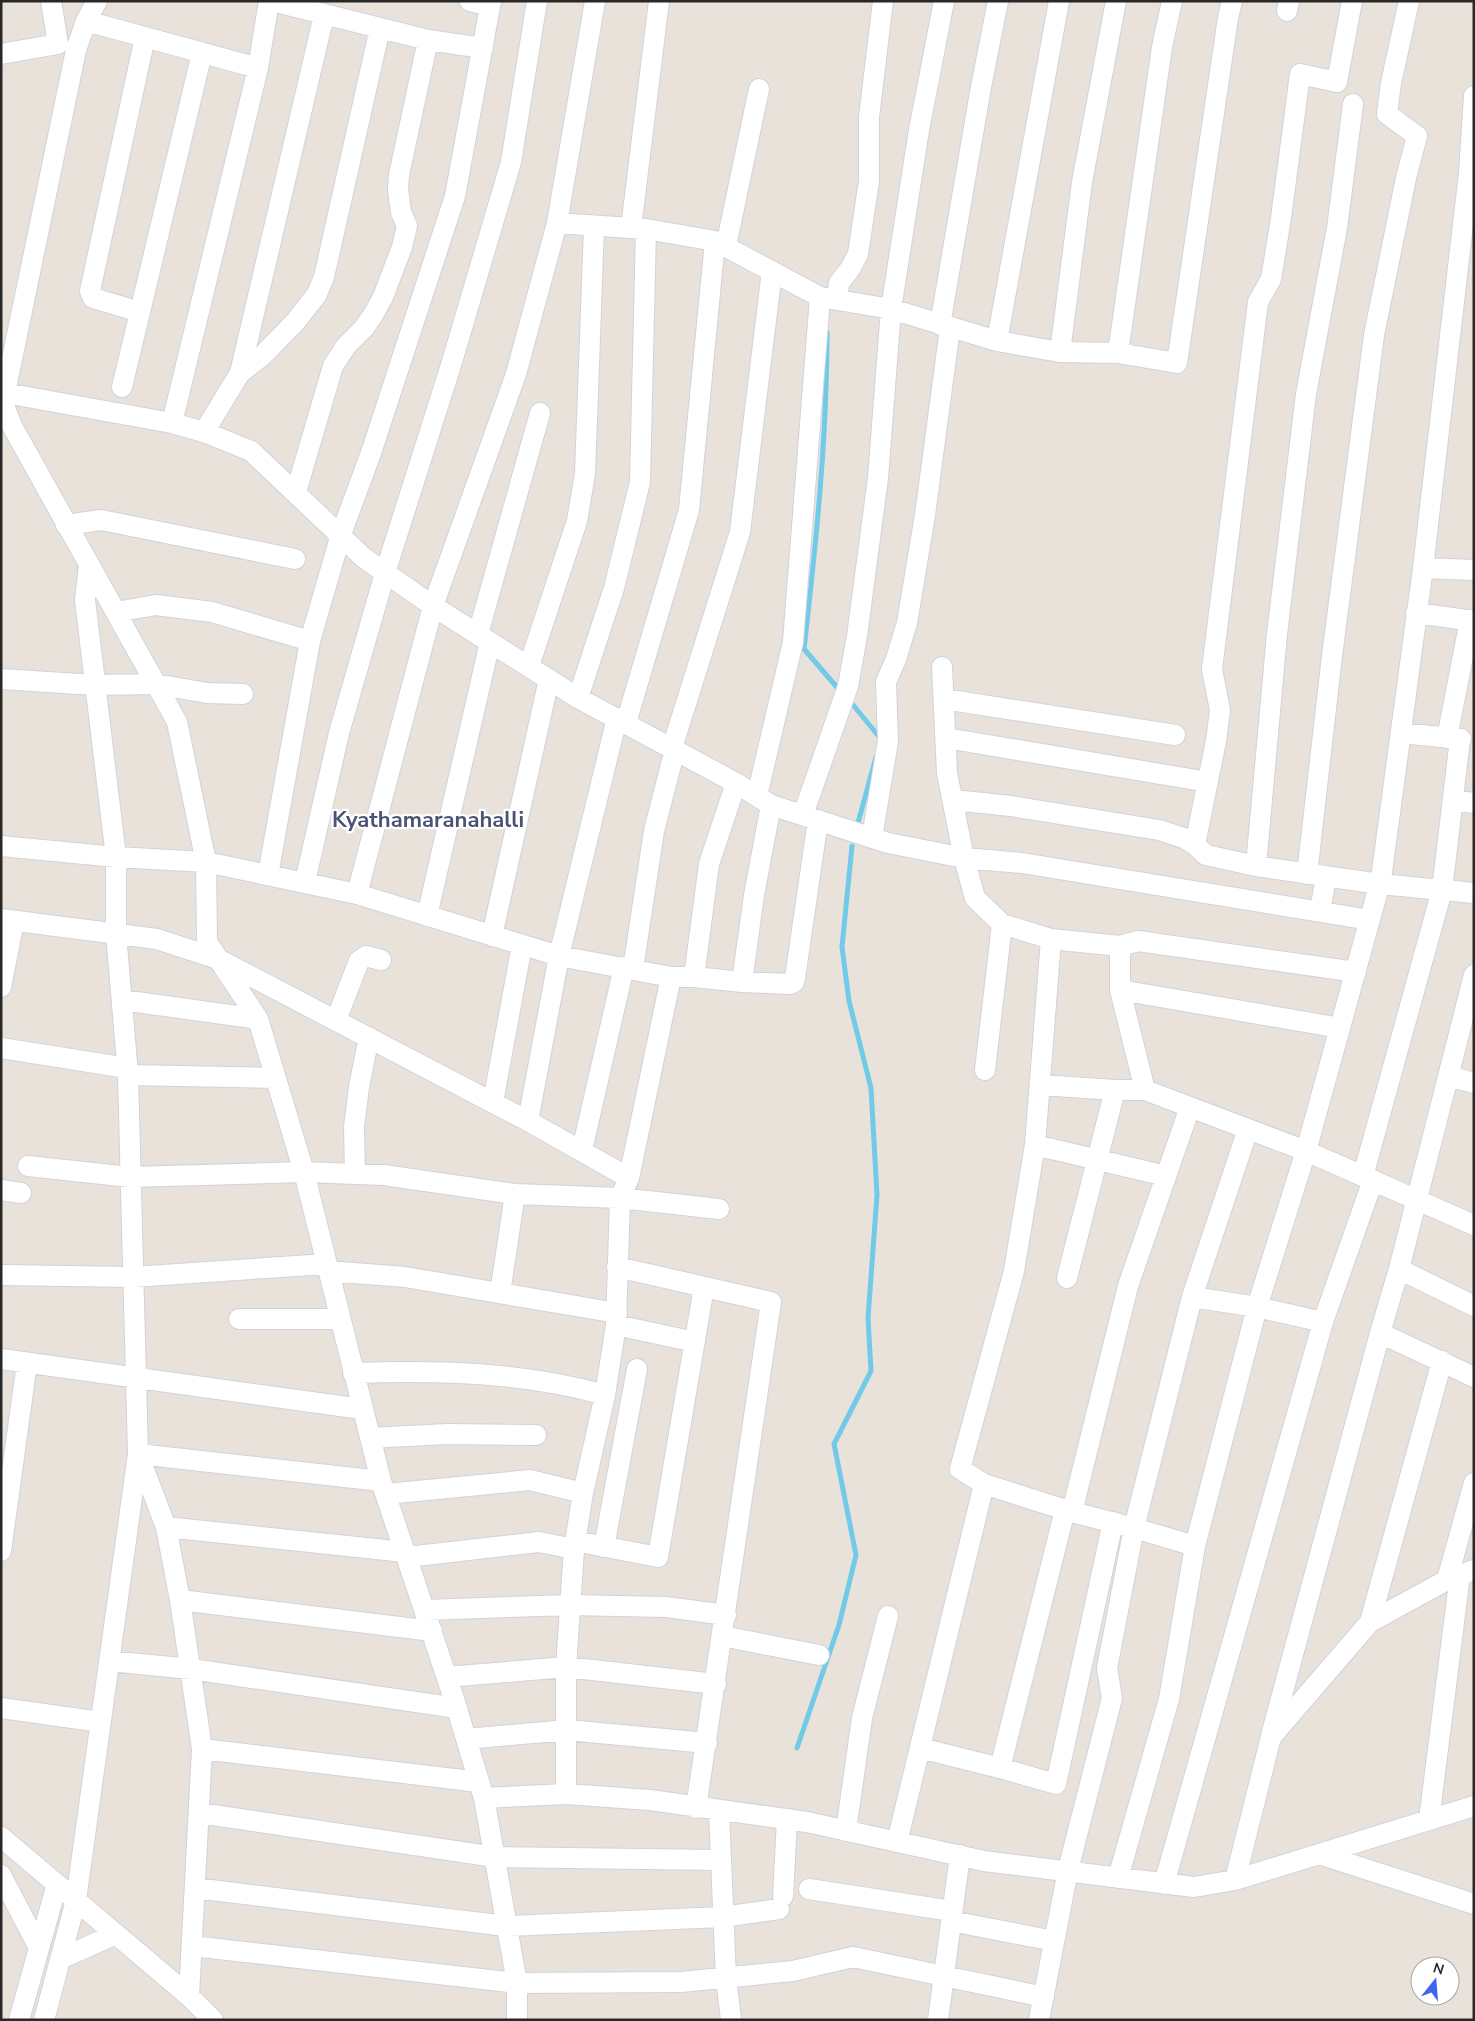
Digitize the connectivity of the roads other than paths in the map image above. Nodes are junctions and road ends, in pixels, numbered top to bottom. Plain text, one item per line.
1 (52, 1) edge
2 (96, 1) edge
3 (271, 1) edge
4 (470, 1) edge
5 (537, 1) edge
6 (595, 1) edge
7 (659, 1) edge
8 (883, 1) edge
9 (944, 1) edge
10 (998, 1) edge
11 (1059, 1) edge
12 (1116, 1) edge
13 (1172, 1) edge
14 (1232, 1) edge
15 (1352, 1) edge
16 (1409, 1) edge
17 (491, 3) edge
18 (324, 15) junction
19 (86, 21) junction
20 (380, 28) junction
21 (145, 37) junction
22 (428, 40) junction
23 (483, 48) junction
24 (202, 53) junction
25 (1, 54) edge
26 (258, 68) junction
27 (759, 89) dead end
28 (1354, 104) dead end
29 (1473, 107) edge
30 (1471, 174) edge
31 (557, 222) junction
32 (594, 226) junction
33 (638, 229) junction
34 (721, 244) junction
35 (772, 271) junction
36 (828, 299) junction
37 (891, 309) junction
38 (140, 312) junction
39 (945, 326) junction
40 (997, 341) junction
41 (1060, 352) junction
42 (1118, 353) junction
43 (1, 371) edge
44 (240, 373) junction
45 (122, 387) dead end
46 (540, 413) dead end
47 (5, 414) edge
48 (172, 423) junction
49 (204, 432) junction
50 (296, 492) junction
51 (66, 525) junction
52 (341, 534) junction
53 (295, 559) dead end
54 (89, 564) junction
55 (1423, 568) junction
56 (1474, 570) edge
57 (385, 573) junction
58 (433, 606) junction
59 (116, 612) junction
60 (1416, 613) junction
61 (1472, 620) edge
62 (484, 638) junction
63 (310, 641) junction
64 (529, 666) junction
65 (942, 667) dead end
66 (1, 679) edge
67 (549, 679) junction
68 (156, 684) junction
69 (95, 685) junction
70 (1466, 689) edge
71 (243, 694) dead end
72 (578, 698) junction
73 (944, 699) junction
74 (621, 721) junction
75 (1401, 733) junction
76 (1175, 735) dead end
77 (946, 738) junction
78 (1460, 739) edge
79 (673, 749) junction
80 (1208, 782) junction
81 (736, 783) junction
82 (764, 800) junction
83 (953, 800) junction
84 (1453, 800) junction
85 (1474, 802) edge
86 (811, 818) junction
87 (872, 838) junction
88 (1195, 845) junction
89 (1, 846) edge
90 (116, 857) junction
91 (964, 858) junction
92 (206, 862) junction
93 (1256, 866) junction
94 (268, 875) junction
95 (1317, 875) junction
96 (305, 882) junction
97 (1380, 884) junction
98 (1442, 890) junction
99 (1474, 892) edge
100 (357, 894) junction
101 (1320, 912) junction
102 (427, 916) junction
103 (8, 920) edge
104 (1370, 920) junction
105 (1002, 924) junction
106 (116, 933) junction
107 (492, 936) junction
108 (1051, 939) junction
109 (522, 945) junction
110 (1120, 946) junction
111 (558, 956) junction
112 (218, 959) junction
113 (381, 960) dead end
114 (628, 968) junction
115 (1356, 972) junction
116 (671, 976) junction
117 (1474, 976) edge
118 (694, 977) junction
119 (742, 982) junction
120 (1, 987) edge
121 (1120, 990) junction
122 (122, 1000) junction
123 (258, 1019) junction
124 (336, 1020) junction
125 (1340, 1028) junction
126 (370, 1038) junction
127 (1, 1048) edge
128 (985, 1070) dead end
129 (127, 1072) junction
130 (1449, 1076) junction
131 (276, 1078) junction
132 (1474, 1083) edge
133 (1040, 1085) junction
134 (1115, 1090) junction
135 (1145, 1090) junction
136 (493, 1102) junction
137 (1190, 1107) junction
138 (528, 1121) junction
139 (1248, 1129) junction
140 (1036, 1145) junction
141 (582, 1150) junction
142 (1306, 1151) junction
143 (1097, 1159) junction
144 (28, 1166) dead end
145 (304, 1172) junction
146 (355, 1174) junction
147 (1166, 1176) junction
148 (130, 1177) junction
149 (629, 1178) junction
150 (1368, 1178) junction
151 (1, 1190) edge
152 (21, 1193) dead end
153 (515, 1194) junction
154 (620, 1198) junction
155 (1417, 1200) junction
156 (719, 1209) dead end
157 (1474, 1225) edge
158 (327, 1267) junction
159 (617, 1267) junction
160 (1399, 1269) junction
161 (1, 1275) edge
162 (133, 1277) junction
163 (1067, 1278) dead end
164 (704, 1287) junction
165 (500, 1292) junction
166 (1192, 1297) junction
167 (1474, 1306) edge
168 (1257, 1307) junction
169 (239, 1319) dead end
170 (340, 1319) junction
171 (616, 1319) junction
172 (1323, 1322) junction
173 (1380, 1333) junction
174 (695, 1342) junction
175 (1, 1360) edge
176 (1442, 1361) junction
177 (27, 1363) junction
178 (637, 1369) dead end
179 (353, 1373) junction
180 (1474, 1377) edge
181 (136, 1378) junction
182 (605, 1395) junction
183 (362, 1409) junction
184 (536, 1435) dead end
185 (370, 1438) junction
186 (138, 1454) junction
187 (1474, 1483) edge
188 (984, 1484) junction
189 (384, 1487) junction
190 (583, 1493) junction
191 (1068, 1511) junction
192 (4, 1515) edge
193 (1113, 1522) junction
194 (166, 1527) junction
195 (1134, 1528) junction
196 (575, 1545) junction
197 (1195, 1546) junction
198 (604, 1547) junction
199 (1, 1551) edge
200 (406, 1555) junction
201 (1460, 1575) edge
202 (180, 1600) junction
203 (569, 1605) junction
204 (425, 1610) junction
205 (726, 1615) junction
206 (888, 1616) dead end
207 (1370, 1622) junction
208 (432, 1631) junction
209 (722, 1636) junction
210 (820, 1655) dead end
211 (109, 1661) junction
212 (566, 1667) junction
213 (191, 1669) junction
214 (447, 1677) junction
215 (716, 1684) junction
216 (1, 1708) edge
217 (457, 1708) junction
218 (101, 1722) junction
219 (567, 1730) junction
220 (1270, 1738) junction
221 (466, 1739) junction
222 (707, 1743) junction
223 (920, 1748) junction
224 (202, 1749) junction
225 (1000, 1768) junction
226 (482, 1790) junction
227 (566, 1794) junction
228 (1474, 1806) edge
229 (696, 1808) junction
230 (718, 1811) junction
231 (199, 1813) junction
232 (787, 1820) junction
233 (1429, 1820) junction
234 (846, 1831) junction
235 (1, 1837) edge
236 (897, 1842) junction
237 (1319, 1854) junction
238 (960, 1855) junction
239 (495, 1857) junction
240 (721, 1860) junction
241 (1068, 1870) junction
242 (1, 1875) edge
243 (1118, 1878) junction
244 (1235, 1880) junction
245 (57, 1884) junction
246 (1164, 1884) junction
247 (195, 1888) junction
248 (809, 1888) dead end
249 (76, 1900) junction
250 (1474, 1904) edge
251 (951, 1916) junction
252 (723, 1917) junction
253 (506, 1926) junction
254 (116, 1934) junction
255 (1054, 1941) junction
256 (192, 1946) junction
257 (39, 1948) junction
258 (60, 1960) junction
259 (943, 1977) junction
260 (726, 1978) junction
261 (517, 1983) junction
262 (189, 1996) junction
263 (1044, 1997) junction
264 (19, 2020) edge
265 (44, 2020) edge
266 (213, 2020) edge
267 (517, 2020) edge
268 (731, 2020) edge
269 (938, 2020) edge
270 (1039, 2020) edge

1 - 25 street
2 - 19 street
3 - 18 street
3 - 26 street
4 - 17 street
5 - 57 street
6 - 31 street
7 - 33 street
8 - 36 street
9 - 37 street
10 - 39 street
11 - 40 street
12 - 41 street
13 - 42 street
14 - 42 street
15 - 80 street
16 - 95 street
17 - 23 street
18 - 20 street
18 - 44 street
19 - 21 street
19 - 47 street
20 - 22 street
20 - 44 street
21 - 24 street
21 - 38 street
22 - 23 street
22 - 50 street
23 - 52 street
24 - 26 street
24 - 38 street
26 - 48 street
27 - 34 street
28 - 93 street
29 - 30 street
30 - 55 street
31 - 32 street
31 - 58 street
32 - 33 street
32 - 64 street
33 - 34 street
33 - 72 street
34 - 35 street
34 - 74 street
35 - 36 street
35 - 79 street
36 - 37 street
36 - 82 street
37 - 39 street
37 - 86 street
38 - 45 street
39 - 40 street
39 - 87 street
40 - 41 street
41 - 42 street
43 - 47 street
44 - 49 street
46 - 62 street
47 - 48 street
47 - 51 street
48 - 49 street
49 - 50 street
50 - 52 street
51 - 53 street
51 - 54 street
52 - 57 street
52 - 63 street
54 - 59 street
54 - 69 street
55 - 56 street
55 - 60 street
57 - 58 street
57 - 96 street
58 - 62 street
58 - 100 street
59 - 63 street
59 - 68 street
60 - 61 street
60 - 75 street
61 - 70 street
62 - 64 street
62 - 102 street
63 - 94 street
64 - 67 street
65 - 73 street
66 - 69 street
67 - 72 street
67 - 107 street
68 - 69 street
68 - 71 street
68 - 92 street
69 - 90 street
70 - 78 street
72 - 74 street
73 - 76 street
73 - 77 street
74 - 79 street
74 - 111 street
75 - 78 street
75 - 97 street
77 - 80 street
77 - 83 street
78 - 84 street
79 - 81 street
79 - 114 street
80 - 88 street
81 - 82 street
81 - 118 street
82 - 86 street
82 - 119 street
83 - 88 street
83 - 91 street
84 - 85 street
84 - 98 street
86 - 87 street
86 - 119 street
87 - 91 street
88 - 93 street
89 - 90 street
90 - 92 street
90 - 106 street
91 - 101 street
91 - 105 street
92 - 94 street
92 - 112 street
93 - 95 street
94 - 96 street
95 - 97 street
95 - 101 street
96 - 100 street
97 - 98 street
97 - 104 street
98 - 99 street
98 - 150 street
100 - 102 street
101 - 104 street
102 - 107 street
103 - 106 street
103 - 120 street
104 - 115 street
105 - 108 street
105 - 128 street
106 - 112 street
106 - 122 street
107 - 109 street
108 - 110 street
108 - 133 street
109 - 111 street
109 - 136 street
110 - 115 street
110 - 121 street
111 - 114 street
111 - 138 street
112 - 123 street
112 - 124 street
113 - 124 street
114 - 116 street
114 - 141 street
115 - 125 street
116 - 118 street
116 - 149 street
117 - 130 street
118 - 119 street
121 - 125 street
121 - 135 street
122 - 123 street
122 - 129 street
123 - 131 street
124 - 126 street
125 - 142 street
126 - 136 street
126 - 146 street
127 - 129 street
129 - 131 street
129 - 148 street
130 - 132 street
130 - 155 street
131 - 145 street
133 - 134 street
133 - 140 street
134 - 135 street
134 - 143 street
135 - 137 street
136 - 138 street
137 - 139 street
137 - 147 street
138 - 141 street
139 - 142 street
139 - 166 street
140 - 143 street
140 - 188 street
141 - 149 street
142 - 150 street
142 - 168 street
143 - 147 street
143 - 163 street
144 - 148 street
145 - 146 street
145 - 148 street
145 - 158 street
146 - 153 street
147 - 191 street
148 - 162 street
149 - 154 street
150 - 155 street
150 - 172 street
151 - 152 street
153 - 154 street
153 - 165 street
154 - 156 street
154 - 159 street
155 - 157 street
155 - 160 street
158 - 162 street
158 - 165 street
158 - 170 street
159 - 164 street
159 - 171 street
160 - 167 street
160 - 173 street
161 - 162 street
162 - 181 street
164 - 174 street
164 - 205 street
165 - 171 street
166 - 168 street
166 - 195 street
168 - 172 street
168 - 197 street
169 - 170 street
170 - 179 street
171 - 174 street
171 - 182 street
172 - 246 street
173 - 176 street
173 - 220 street
174 - 198 street
175 - 177 street
176 - 180 street
176 - 207 street
177 - 181 street
177 - 192 street
178 - 198 street
179 - 182 street
179 - 183 street
181 - 183 street
181 - 186 street
182 - 190 street
183 - 185 street
184 - 185 street
185 - 189 street
186 - 189 street
186 - 194 street
186 - 211 street
187 - 201 street
188 - 191 street
188 - 223 street
189 - 190 street
189 - 200 street
190 - 196 street
191 - 193 street
191 - 225 street
192 - 199 street
193 - 195 street
193 - 225 street
194 - 200 street
194 - 202 street
195 - 197 street
195 - 241 street
196 - 198 street
196 - 200 street
196 - 203 street
197 - 243 street
200 - 204 street
201 - 207 street
201 - 233 street
202 - 208 street
202 - 213 street
203 - 204 street
203 - 205 street
203 - 212 street
204 - 208 street
205 - 209 street
206 - 234 street
207 - 220 street
208 - 214 street
209 - 210 street
209 - 215 street
211 - 213 street
211 - 218 street
212 - 214 street
212 - 215 street
212 - 219 street
213 - 217 street
213 - 224 street
214 - 217 street
215 - 222 street
216 - 218 street
217 - 221 street
218 - 249 street
219 - 221 street
219 - 222 street
219 - 227 street
220 - 244 street
221 - 226 street
222 - 229 street
223 - 225 street
223 - 236 street
224 - 226 street
224 - 231 street
226 - 227 street
226 - 239 street
227 - 229 street
228 - 233 street
229 - 230 street
230 - 232 street
230 - 240 street
231 - 239 street
231 - 247 street
232 - 234 street
232 - 252 street
233 - 237 street
234 - 236 street
235 - 245 street
236 - 238 street
237 - 244 street
237 - 250 street
238 - 241 street
238 - 251 street
239 - 240 street
239 - 253 street
240 - 252 street
241 - 243 street
241 - 255 street
242 - 257 street
243 - 246 street
244 - 246 street
245 - 249 street
245 - 257 street
247 - 253 street
247 - 256 street
248 - 251 street
249 - 254 street
249 - 258 street
251 - 255 street
251 - 259 street
252 - 253 street
252 - 260 street
253 - 261 street
254 - 258 street
254 - 262 street
255 - 263 street
256 - 261 street
256 - 262 street
257 - 264 street
258 - 265 street
259 - 260 street
259 - 263 street
259 - 269 street
260 - 261 street
260 - 268 street
261 - 267 street
262 - 266 street
263 - 270 street

